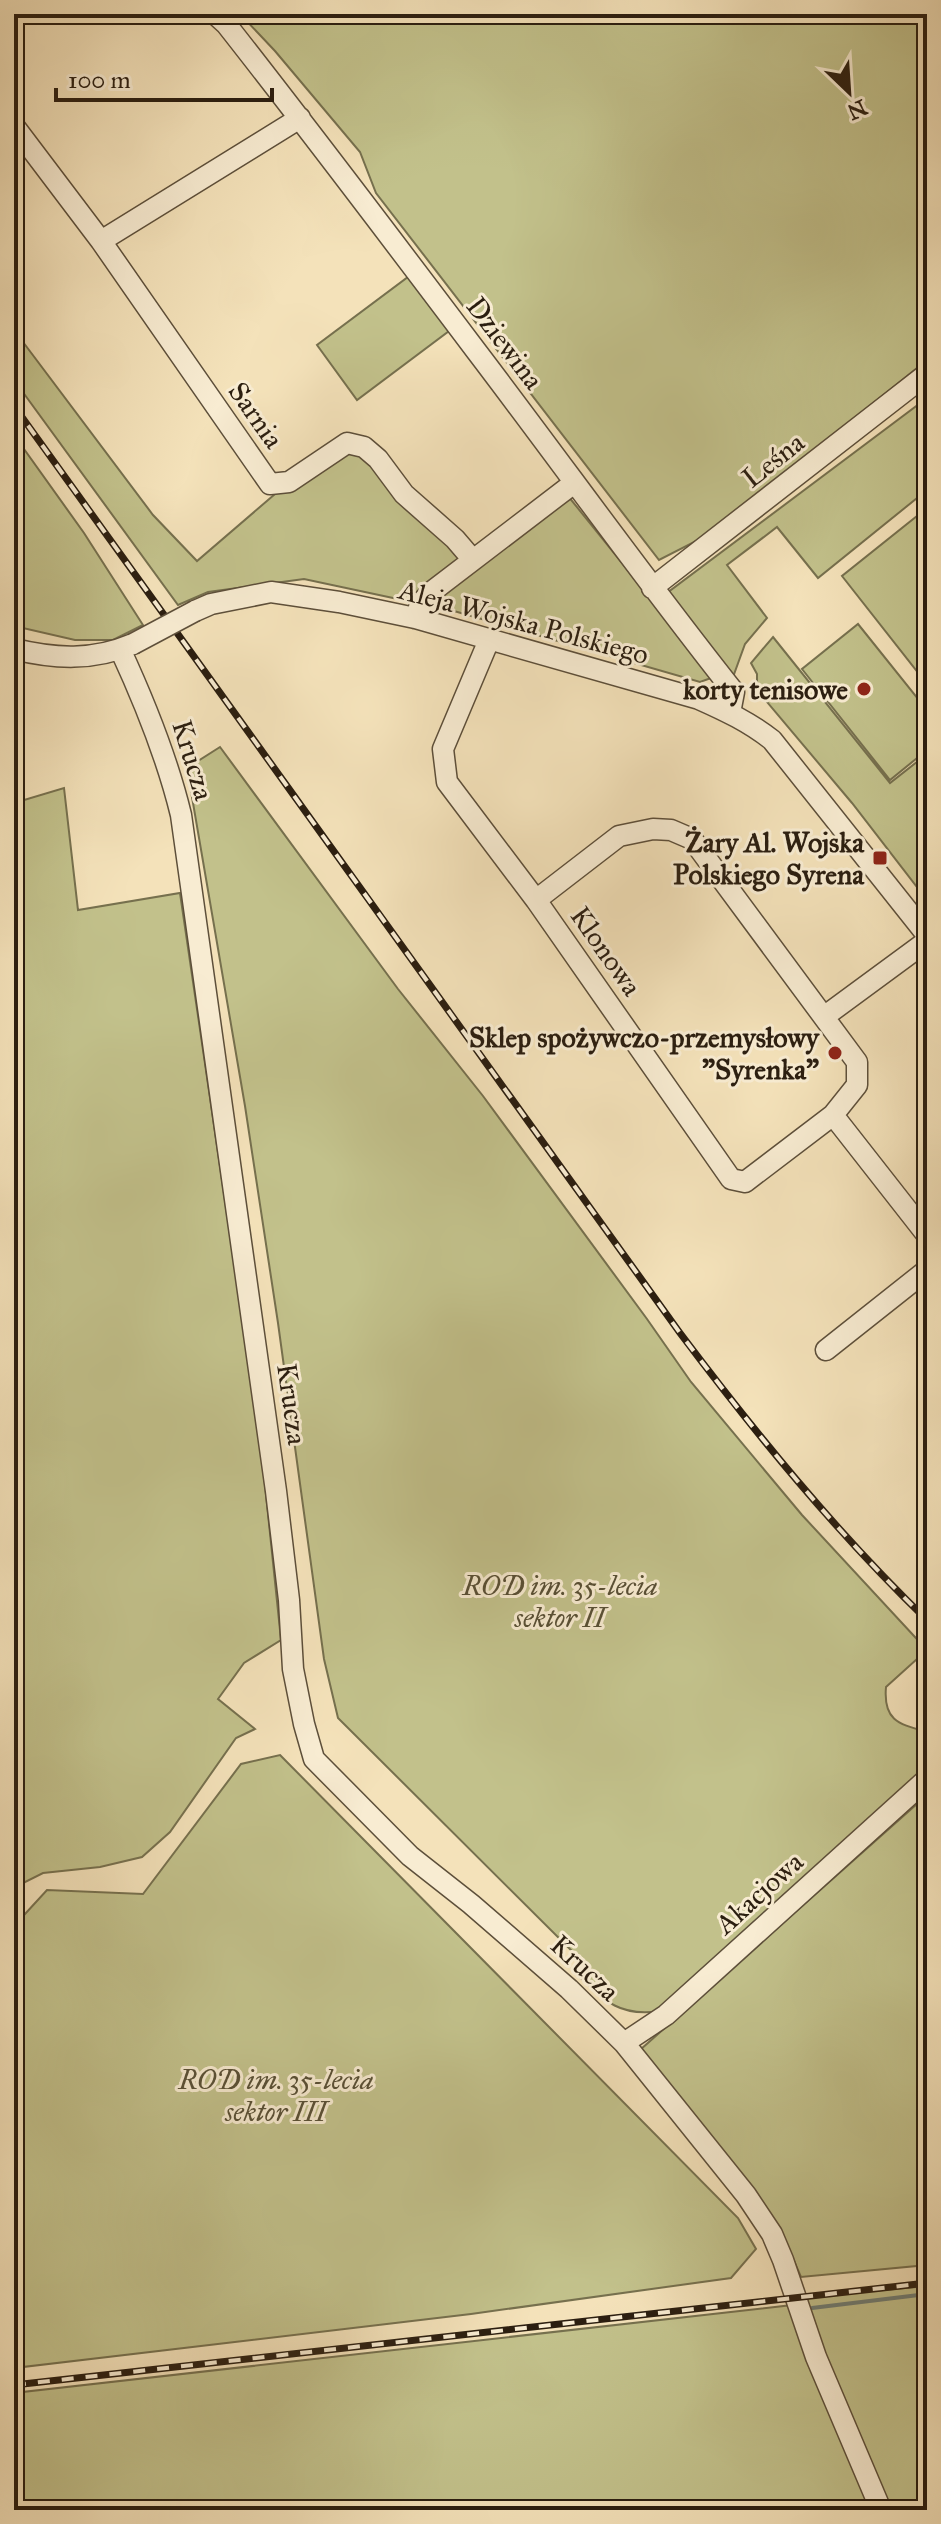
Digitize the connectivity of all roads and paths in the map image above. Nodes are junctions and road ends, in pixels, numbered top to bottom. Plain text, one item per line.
1 (215, 14) edge
2 (300, 118) junction
3 (14, 126) edge
4 (101, 241) junction
5 (927, 374) edge
6 (574, 483) junction
7 (473, 560) junction
8 (652, 588) junction
9 (415, 618) junction
10 (489, 640) junction
11 (126, 647) junction
12 (14, 649) edge
13 (730, 713) junction
14 (536, 900) junction
15 (927, 935) edge
16 (927, 941) edge
17 (825, 1016) junction
18 (833, 1115) junction
19 (927, 1235) edge
20 (927, 1270) edge
21 (826, 1350) dead end
22 (927, 1779) edge
23 (624, 2043) junction
24 (881, 2510) edge

1 - 2 street, Dziewina
2 - 4 street
2 - 6 street, Dziewina
3 - 4 street, Sarnia
4 - 7 street, Sarnia
5 - 8 street, Leśna
6 - 7 street
6 - 8 street, Dziewina
7 - 9 street
8 - 13 street, Dziewina
9 - 10 street, Aleja Wojska Polskiego
9 - 11 street, Aleja Wojska Polskiego, bridge
10 - 13 street, Aleja Wojska Polskiego
10 - 14 street, Klonowa
11 - 12 street, Aleja Wojska Polskiego
11 - 23 street, Krucza
13 - 15 street, Aleja Wojska Polskiego
14 - 17 street, Klonowa
14 - 18 street, Klonowa
16 - 17 street
17 - 18 street, Klonowa
18 - 19 street
20 - 21 street
22 - 23 street, Akacjowa
23 - 24 street, Krucza

